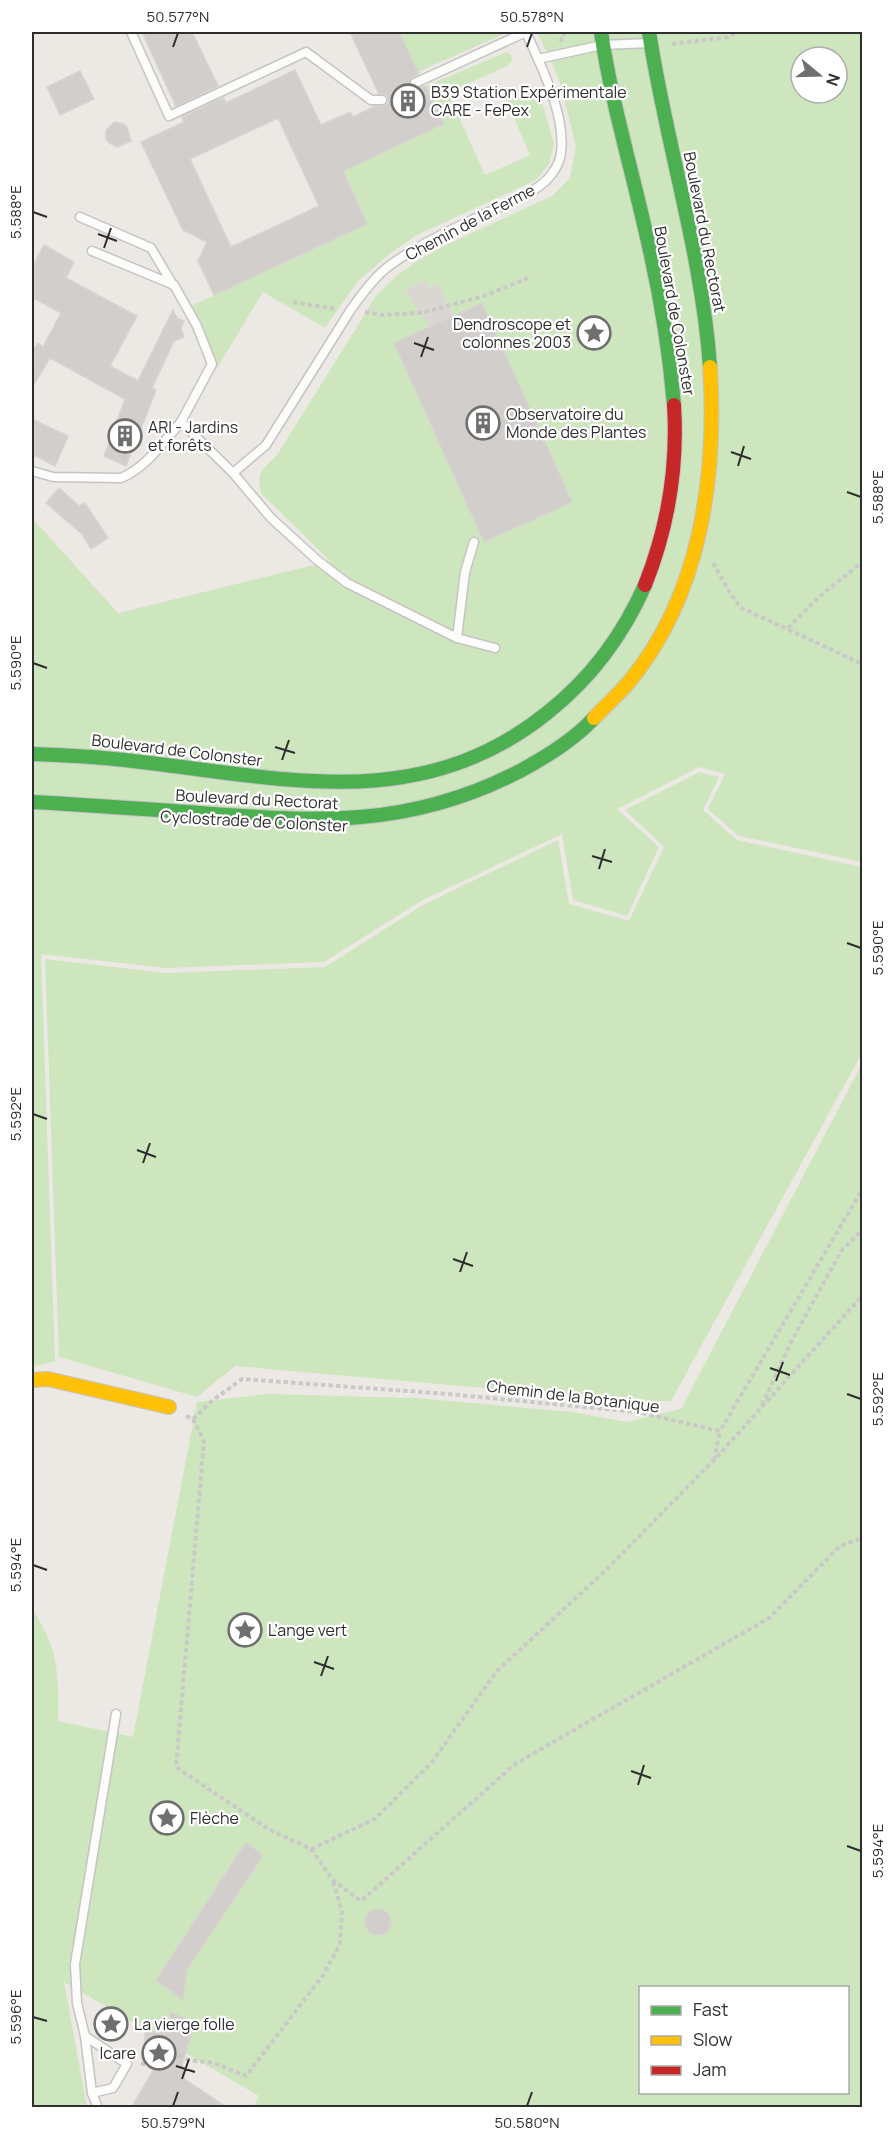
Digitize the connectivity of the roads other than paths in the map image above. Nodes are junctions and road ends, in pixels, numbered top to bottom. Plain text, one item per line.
1 (130, 32) edge
2 (526, 32) edge
3 (650, 37) edge
4 (602, 38) edge
5 (538, 59) junction
6 (415, 83) dead end
7 (382, 100) dead end
8 (80, 218) dead end
9 (92, 251) dead end
10 (174, 285) junction
11 (181, 422) junction
12 (32, 471) edge
13 (233, 473) junction
14 (474, 542) dead end
15 (457, 638) junction
16 (495, 648) dead end
17 (32, 754) edge
18 (32, 802) edge
19 (32, 1380) edge
20 (169, 1407) road end
21 (116, 1714) dead end
22 (85, 2036) junction
23 (92, 2093) junction
24 (98, 2108) edge

1 - 7 lane
2 - 5 lane, Chemin de la Ferme
2 - 6 lane
3 - 4 lane
3 - 18 street, Boulevard du Rectorat
4 - 5 lane
4 - 17 street, Boulevard de Colonster
5 - 13 lane, Chemin de la Ferme
8 - 10 lane
9 - 10 lane
10 - 11 lane
11 - 12 lane
11 - 13 lane
13 - 15 lane
14 - 15 lane
15 - 16 lane
19 - 20 street
21 - 22 lane
22 - 23 lane
22 - 23 lane
23 - 24 lane

